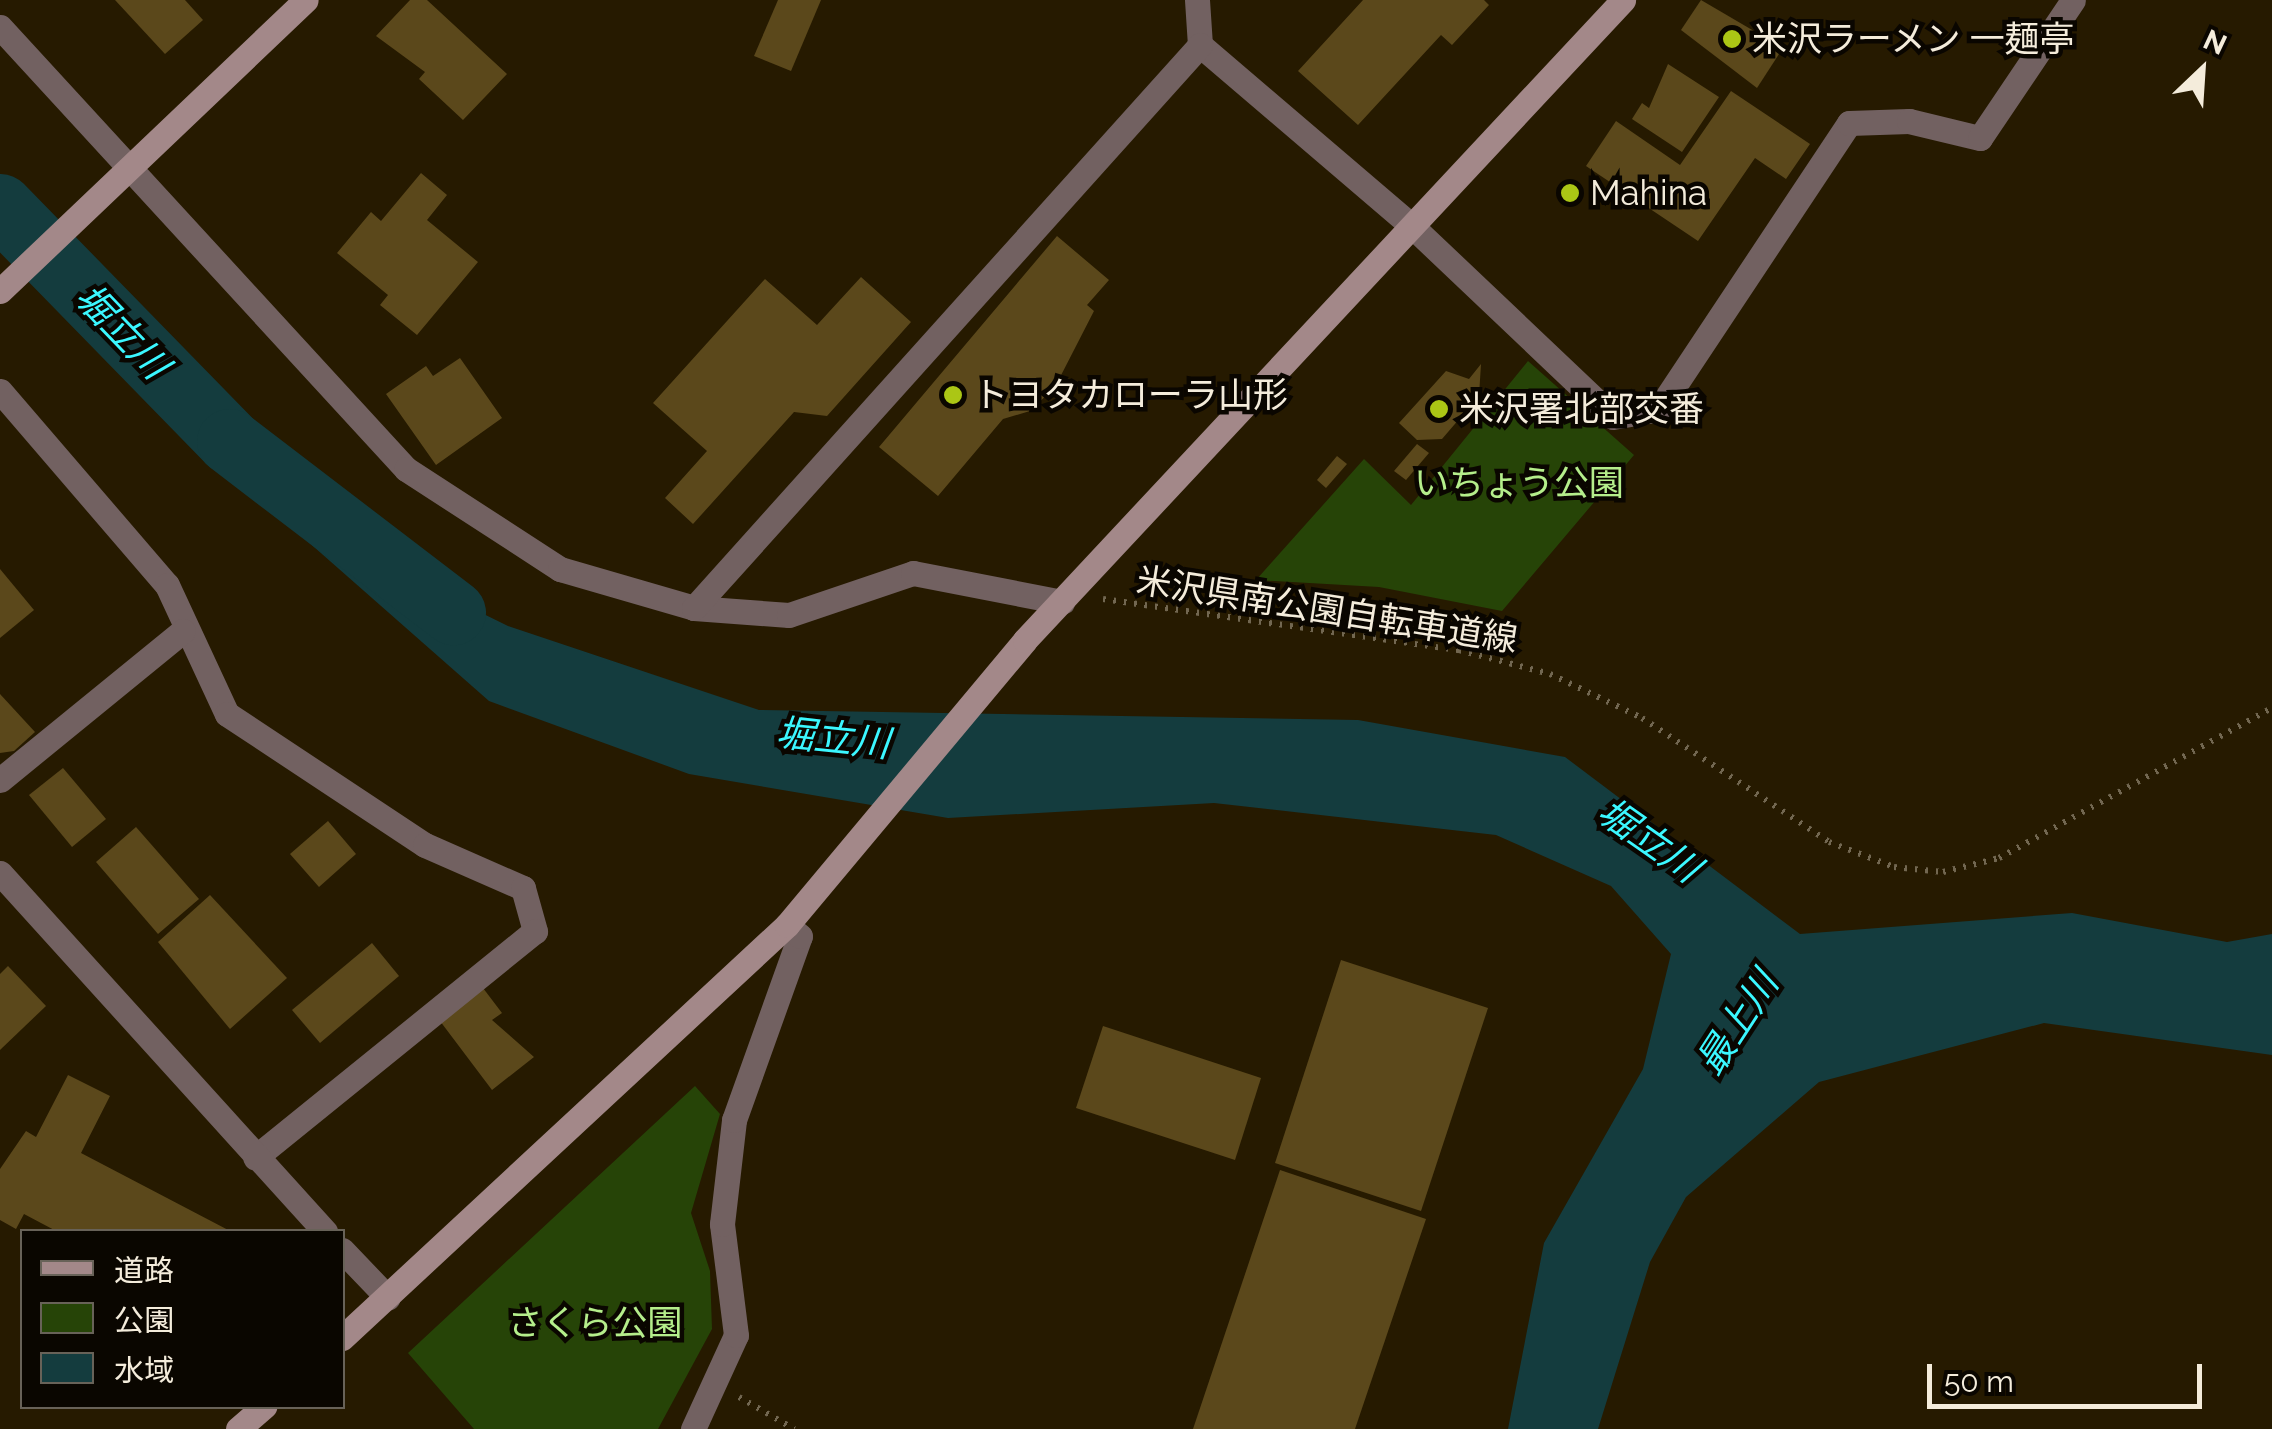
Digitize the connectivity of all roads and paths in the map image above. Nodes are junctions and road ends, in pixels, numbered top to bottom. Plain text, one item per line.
1 (306, 0) edge
2 (1197, 0) edge
3 (1623, 0) edge
4 (2073, 0) edge
5 (0, 26) edge
6 (1200, 45) junction
7 (127, 166) junction
8 (1414, 228) junction
9 (0, 291) edge
10 (0, 391) edge
11 (1074, 599) junction
12 (694, 608) junction
13 (183, 631) junction
14 (2272, 708) edge
15 (0, 780) edge
16 (0, 873) edge
17 (788, 925) junction
18 (255, 1158) junction
19 (322, 1229) edge
20 (345, 1253) edge
21 (388, 1298) junction
22 (345, 1335) edge
23 (261, 1409) edge
24 (238, 1429) edge
25 (693, 1429) edge

1 - 7 street
2 - 6 street
3 - 8 street
4 - 8 street
5 - 7 street
6 - 8 street
6 - 12 street
7 - 9 street
7 - 12 street
8 - 11 street
10 - 13 street
11 - 12 street
11 - 14 path, 米沢県南公園自転車道線
11 - 17 street
13 - 15 street
13 - 18 street
16 - 18 street
17 - 21 street
17 - 25 street
18 - 19 street
20 - 21 street
21 - 22 street
23 - 24 street

